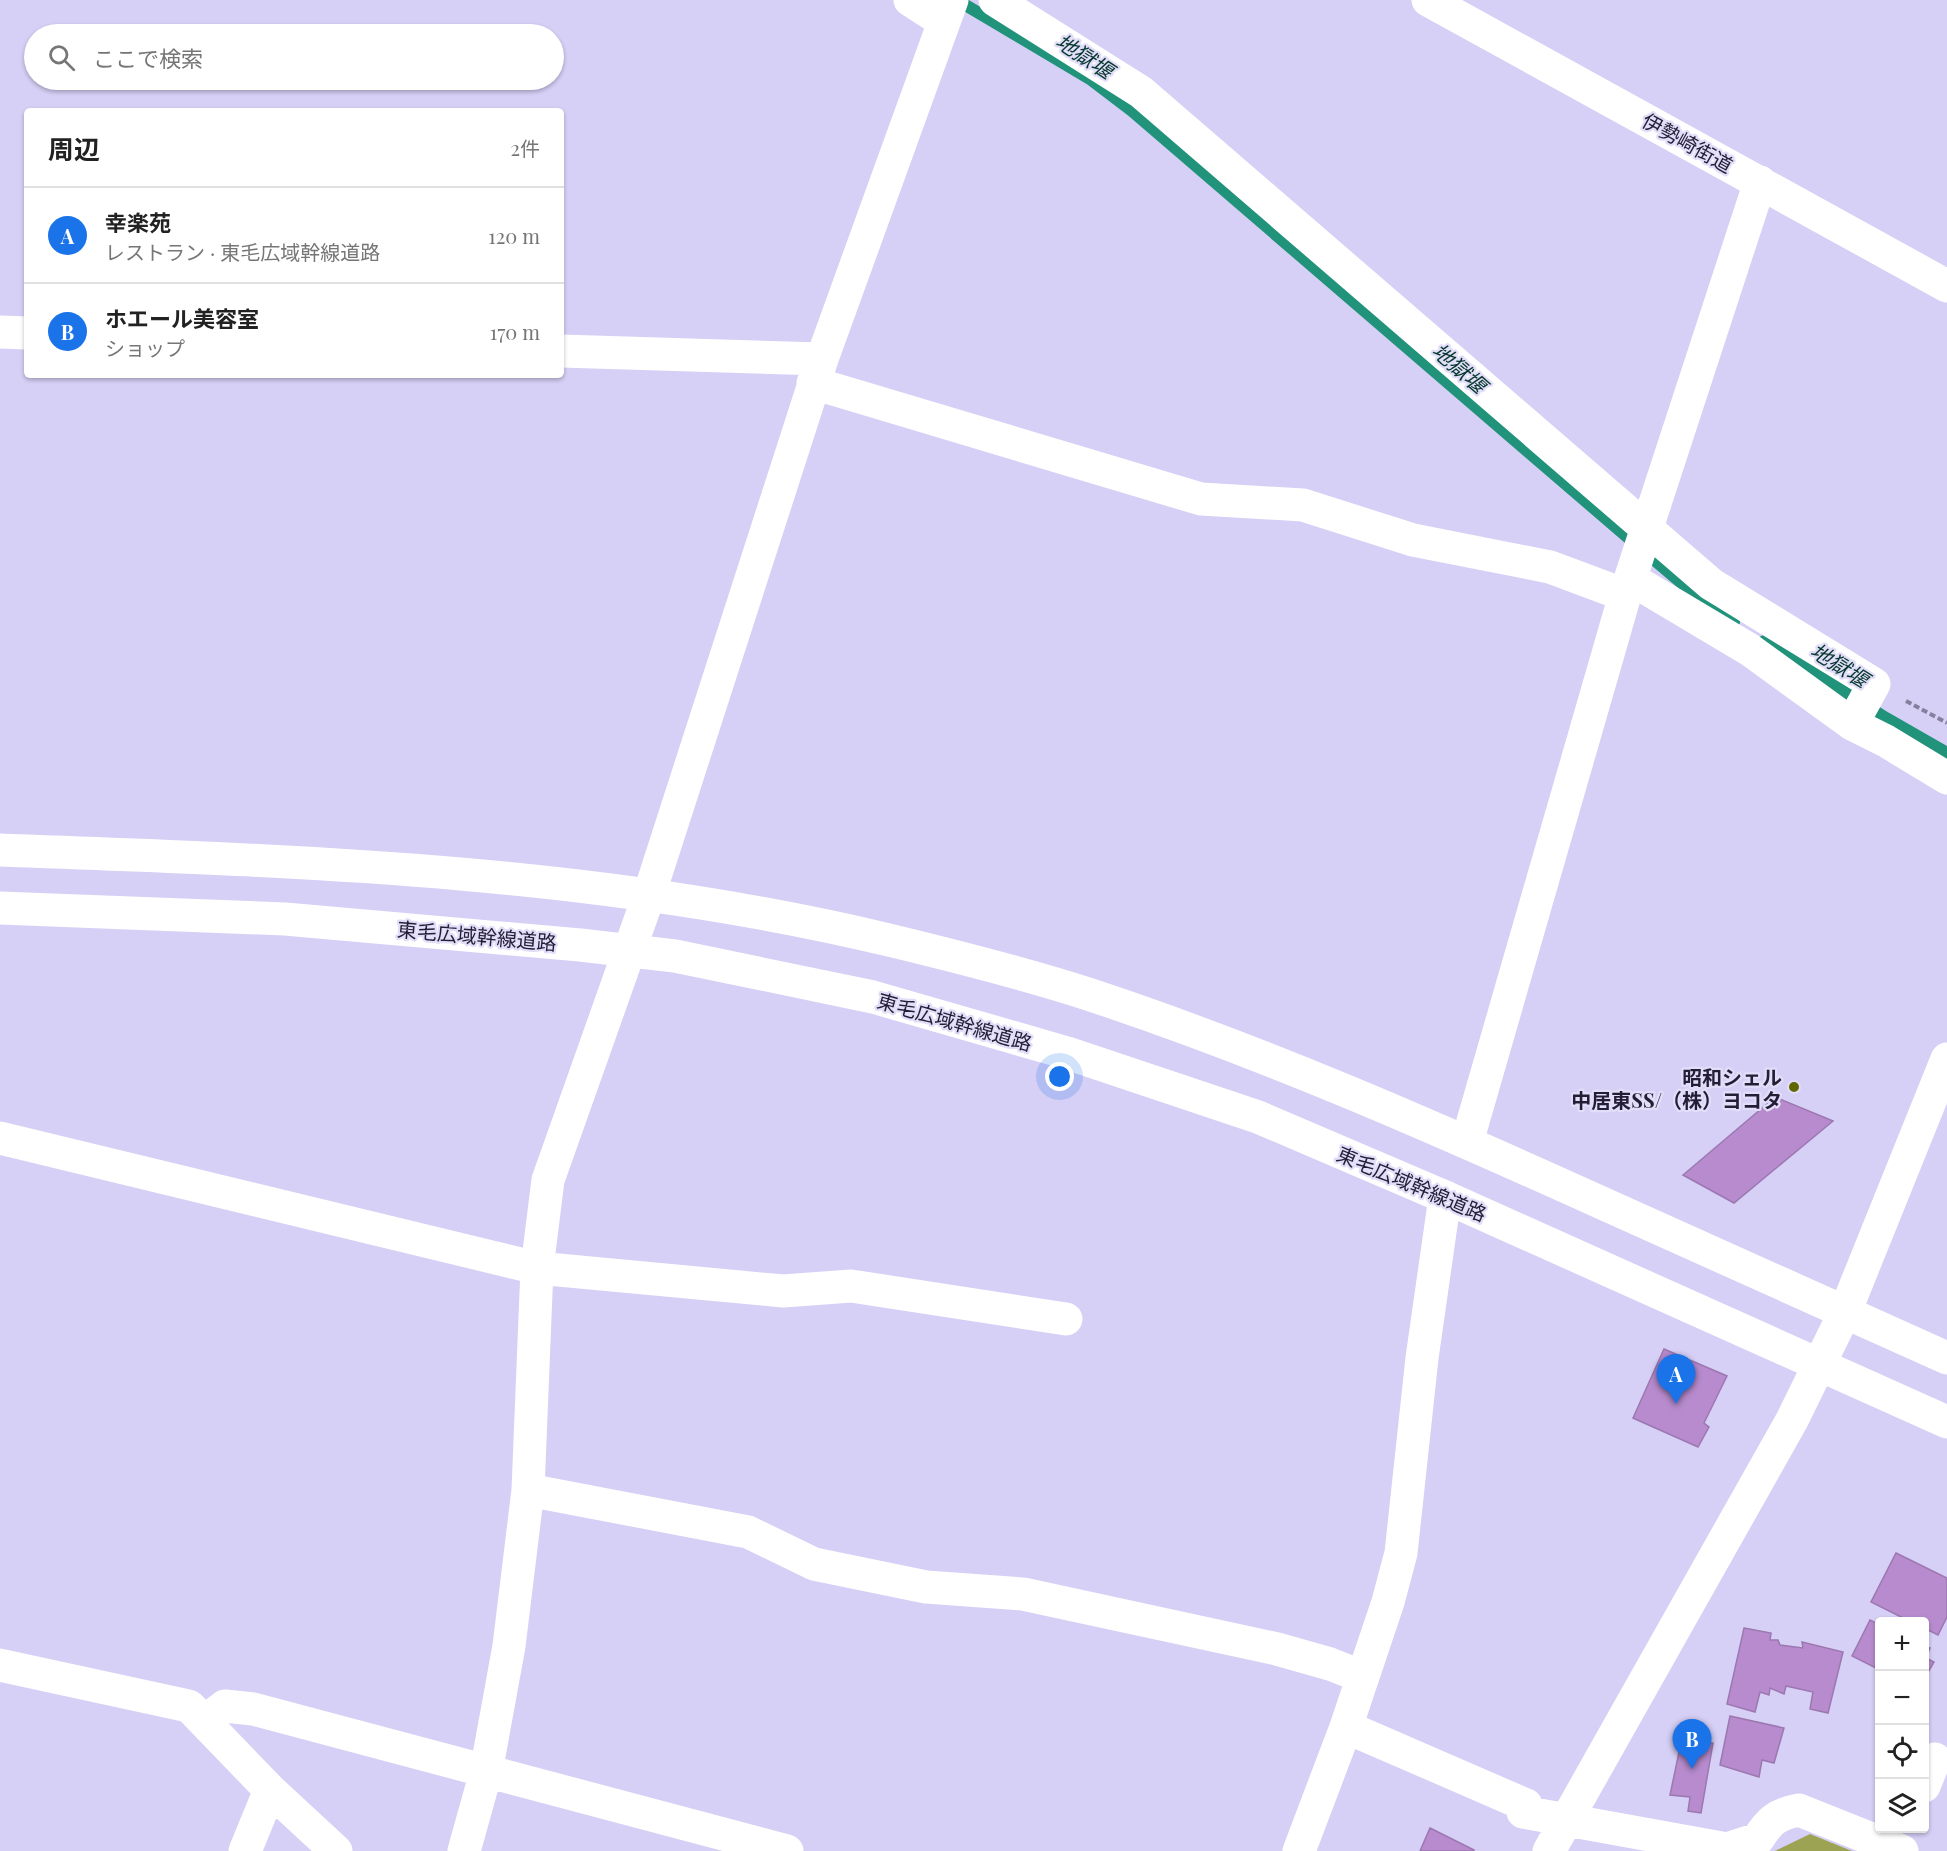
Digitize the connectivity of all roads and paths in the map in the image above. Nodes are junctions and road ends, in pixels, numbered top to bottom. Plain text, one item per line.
1 (910, 0) edge
2 (995, 0) edge
3 (1428, 0) edge
4 (948, 11) edge
5 (1760, 182) junction
6 (1947, 286) edge
7 (0, 332) edge
8 (24, 333) edge
9 (564, 351) edge
10 (818, 371) junction
11 (1648, 529) junction
12 (1628, 587) junction
13 (1874, 684) junction
14 (1947, 723) edge
15 (1852, 724) junction
16 (1947, 778) edge
17 (0, 850) edge
18 (649, 895) junction
19 (0, 908) edge
20 (629, 951) junction
21 (1947, 1059) edge
22 (0, 1138) edge
23 (1467, 1142) junction
24 (1445, 1197) junction
25 (537, 1268) junction
26 (1845, 1312) junction
27 (1066, 1319) dead end
28 (1947, 1358) edge
29 (1820, 1366) junction
30 (1947, 1422) edge
31 (528, 1490) junction
32 (0, 1665) edge
33 (1363, 1677) junction
34 (205, 1721) junction
35 (1346, 1727) junction
36 (486, 1772) junction
37 (270, 1791) junction
38 (1567, 1821) junction
39 (1907, 1833) edge
40 (245, 1851) edge
41 (336, 1851) edge
42 (464, 1851) edge
43 (787, 1851) edge
44 (1299, 1851) edge
45 (1549, 1851) edge
46 (1901, 1851) edge

1 - 4 main road
2 - 11 main road
3 - 5 main road, 伊勢崎街道
4 - 10 main road
5 - 6 main road, 伊勢崎街道
5 - 11 main road
7 - 8 main road
9 - 10 main road
10 - 12 main road
10 - 18 main road
11 - 12 main road
11 - 13 main road
12 - 15 main road
12 - 23 main road
13 - 14 path
13 - 15 main road
15 - 16 main road
17 - 18 main road
18 - 20 main road
18 - 23 main road
19 - 20 main road, 東毛広域幹線道路
20 - 24 main road, 東毛広域幹線道路
20 - 25 main road
21 - 26 main road
22 - 25 main road
23 - 26 main road
24 - 29 main road, 東毛広域幹線道路
24 - 33 main road
25 - 27 main road
25 - 31 main road
26 - 28 main road
26 - 29 main road
29 - 30 main road, 東毛広域幹線道路
29 - 38 main road
31 - 33 main road
31 - 36 main road
32 - 34 main road
33 - 35 main road
34 - 36 main road
34 - 37 main road
35 - 38 main road
35 - 44 main road
36 - 42 main road
36 - 43 main road
37 - 40 main road
37 - 41 main road
38 - 45 main road
38 - 46 main road
39 - 46 main road

